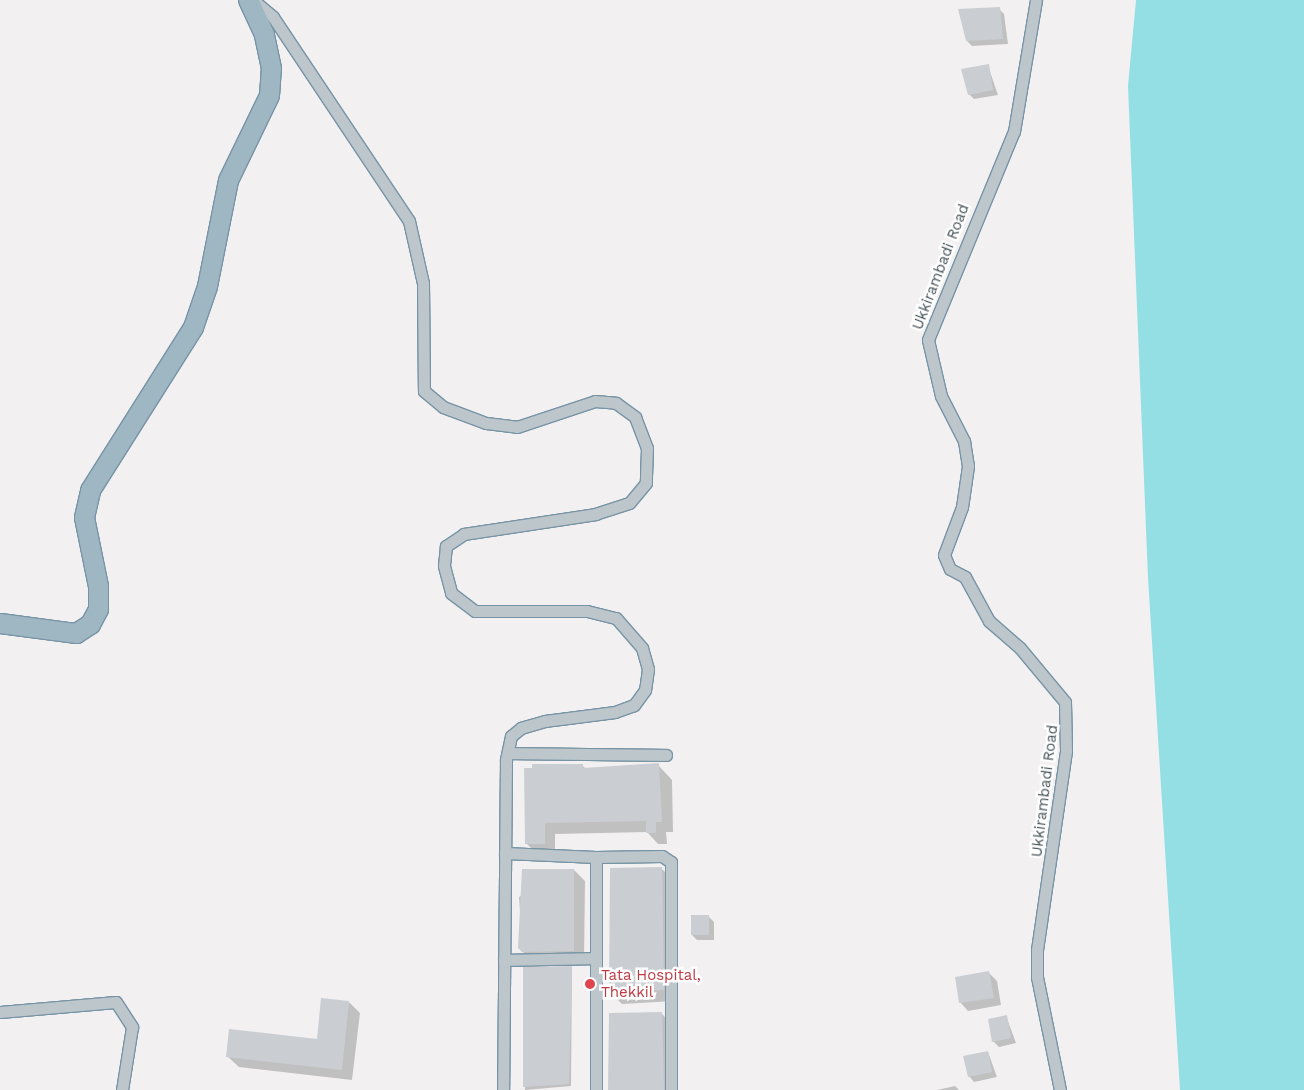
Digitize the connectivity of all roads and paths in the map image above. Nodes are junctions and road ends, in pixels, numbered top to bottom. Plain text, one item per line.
1 (248, 0) edge
2 (253, 0) edge
3 (1036, 0) edge
4 (0, 623) edge
5 (508, 753) junction
6 (666, 755) dead end
7 (505, 852) junction
8 (596, 857) junction
9 (596, 958) junction
10 (504, 960) junction
11 (0, 1012) edge
12 (671, 1089) edge
13 (122, 1090) edge
14 (502, 1090) edge
15 (596, 1090) edge
16 (1060, 1090) edge

1 - 4 highway
2 - 5 street
3 - 16 street, Ukkirambadi Road
5 - 6 street
5 - 7 street
7 - 8 street
7 - 10 street
8 - 9 street
8 - 12 street
9 - 10 street
9 - 15 street
10 - 14 street
11 - 13 street

